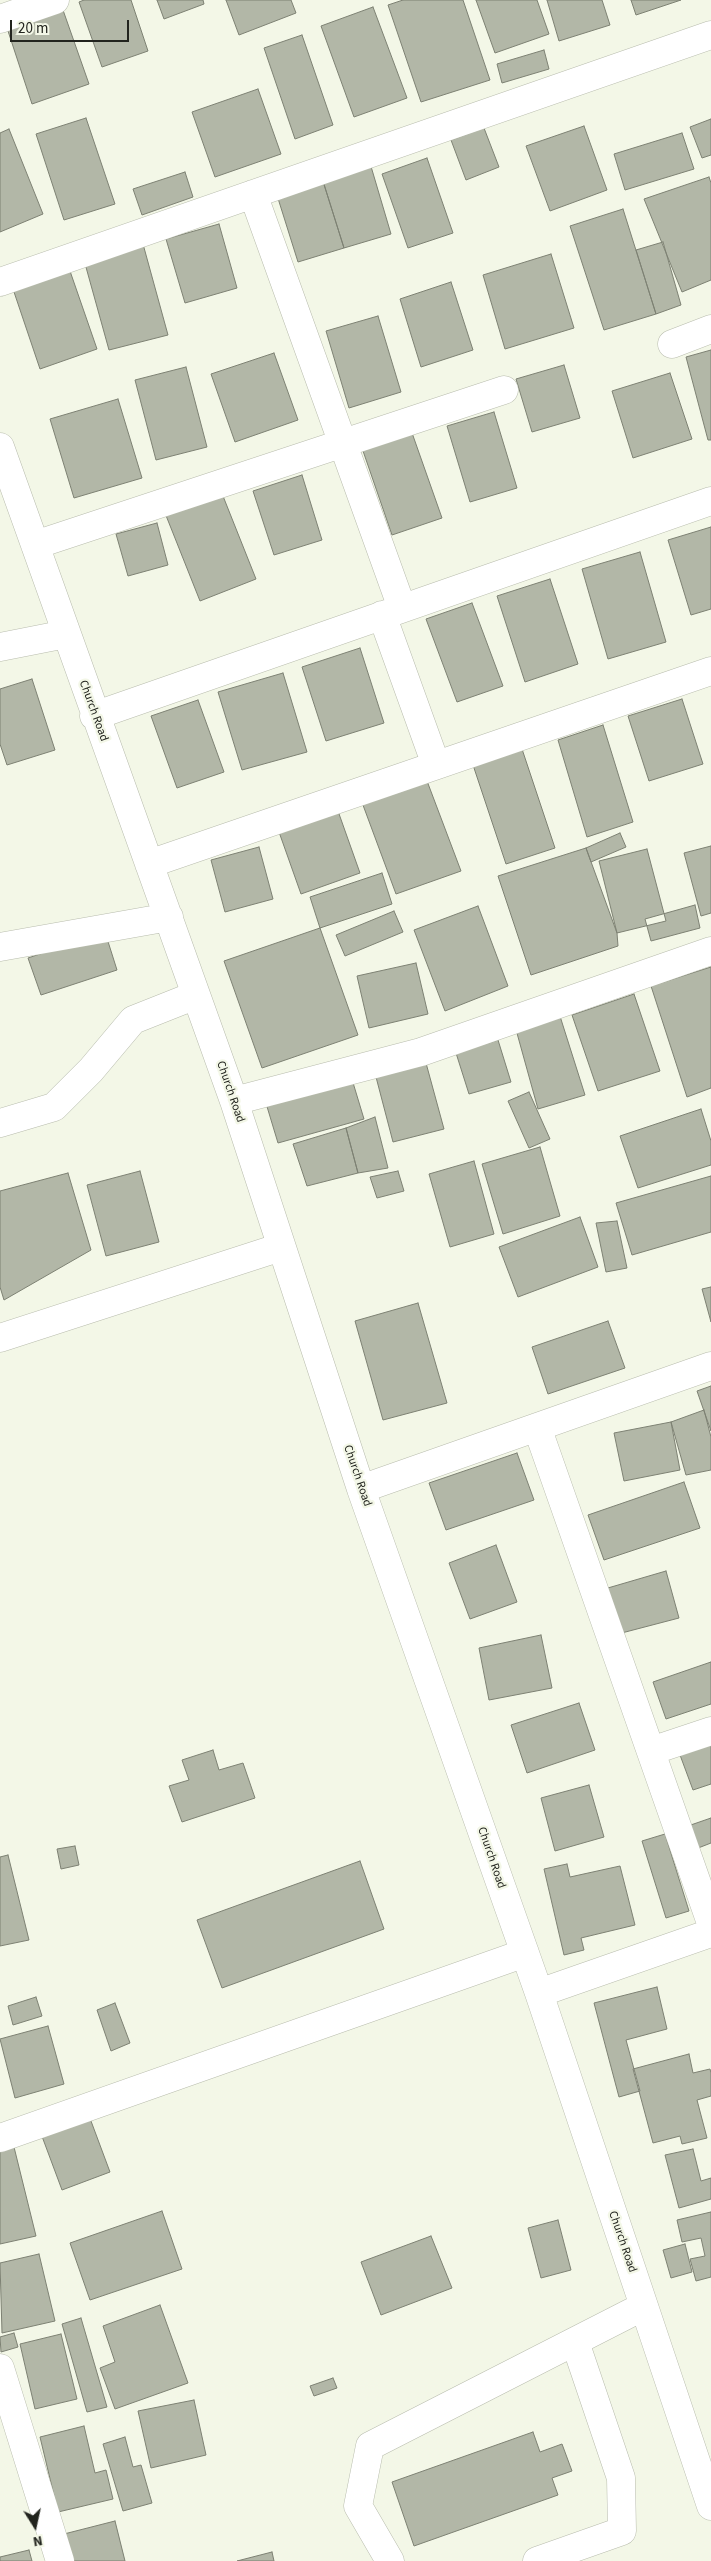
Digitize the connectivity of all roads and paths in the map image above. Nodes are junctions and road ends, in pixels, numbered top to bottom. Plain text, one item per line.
1 (55, 0) edge
2 (0, 19) edge
3 (711, 35) edge
4 (253, 194) junction
5 (0, 282) edge
6 (711, 329) edge
7 (672, 344) dead end
8 (504, 390) dead end
9 (343, 444) junction
10 (0, 447) edge
11 (711, 501) edge
12 (34, 545) junction
13 (392, 612) junction
14 (66, 634) junction
15 (0, 647) edge
16 (711, 670) edge
17 (94, 716) junction
18 (436, 766) junction
19 (150, 864) junction
20 (168, 917) junction
21 (0, 947) edge
22 (711, 952) edge
23 (196, 995) junction
24 (234, 1101) junction
25 (0, 1122) edge
26 (282, 1247) junction
27 (0, 1338) edge
28 (711, 1366) edge
29 (537, 1427) junction
30 (361, 1490) junction
31 (711, 1731) edge
32 (650, 1751) junction
33 (711, 1923) edge
34 (711, 1933) edge
35 (525, 1953) junction
36 (539, 1993) junction
37 (0, 2138) edge
38 (644, 2306) junction
39 (575, 2342) junction
40 (0, 2368) edge
41 (710, 2503) edge
42 (60, 2561) edge
43 (390, 2561) edge
44 (536, 2561) edge

1 - 2 street
3 - 4 street
4 - 5 street
4 - 9 street
6 - 7 street
8 - 9 street
9 - 12 street
9 - 13 street
10 - 12 street, Church Road
11 - 13 street
12 - 14 street, Church Road
13 - 17 street
13 - 18 street
14 - 15 street
14 - 17 street, Church Road
16 - 18 street
17 - 19 street, Church Road
18 - 19 street
19 - 20 street, Church Road
20 - 21 street
20 - 23 street, Church Road
22 - 24 street
23 - 24 street, Church Road
23 - 25 street
24 - 26 street, Church Road
26 - 27 street
26 - 30 street, Church Road
28 - 29 street
29 - 30 street
29 - 32 street
30 - 35 street, Church Road
31 - 32 street
32 - 33 street
34 - 36 street
35 - 36 street, Church Road
35 - 37 street
36 - 38 street, Church Road
38 - 39 street
38 - 41 street, Church Road
39 - 43 street
39 - 44 street
40 - 42 street

